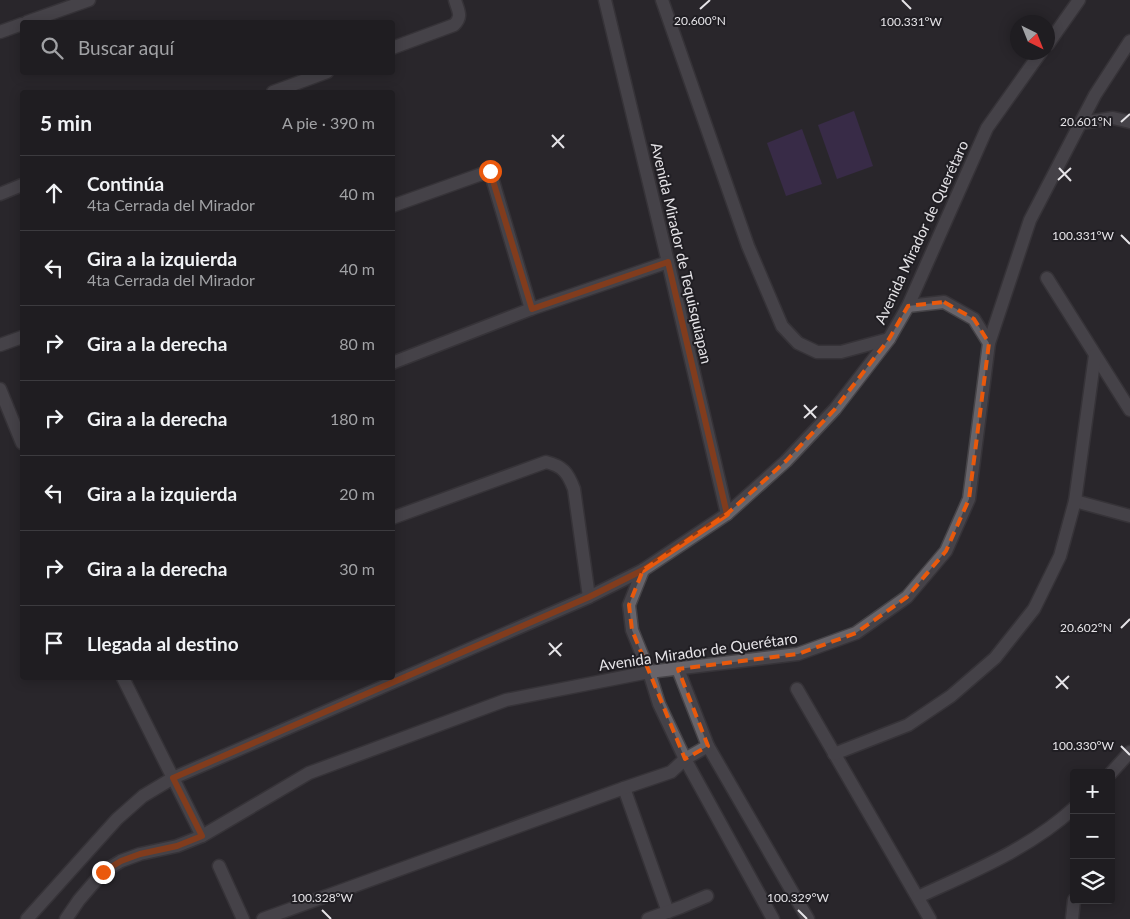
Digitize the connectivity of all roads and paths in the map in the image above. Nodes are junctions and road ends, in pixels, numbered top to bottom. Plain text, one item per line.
1 (89, 0) edge
2 (455, 0) edge
3 (605, 0) edge
4 (662, 0) edge
5 (1079, 0) edge
6 (33, 20) edge
7 (20, 25) edge
8 (0, 32) edge
9 (1055, 34) edge
10 (1130, 40) edge
11 (395, 47) edge
12 (1035, 60) edge
13 (320, 75) edge
14 (278, 90) edge
15 (1130, 122) edge
16 (1081, 123) junction
17 (20, 186) edge
18 (0, 194) edge
19 (395, 205) edge
20 (668, 262) junction
21 (1047, 278) dead end
22 (908, 306) junction
23 (532, 309) junction
24 (20, 338) edge
25 (889, 339) junction
26 (989, 343) junction
27 (0, 345) edge
28 (1095, 355) junction
29 (395, 362) edge
30 (0, 389) edge
31 (1130, 410) edge
32 (20, 438) edge
33 (1075, 501) junction
34 (727, 514) junction
35 (1130, 516) edge
36 (395, 517) edge
37 (643, 570) junction
38 (589, 597) junction
39 (678, 669) junction
40 (649, 672) junction
41 (124, 680) edge
42 (797, 690) dead end
43 (708, 746) junction
44 (1130, 752) edge
45 (834, 754) junction
46 (685, 759) junction
47 (1115, 769) edge
48 (173, 778) junction
49 (624, 788) junction
50 (1070, 812) edge
51 (202, 836) junction
52 (220, 866) dead end
53 (707, 896) dead end
54 (918, 897) junction
55 (1074, 904) edge
56 (668, 912) junction
57 (27, 919) edge
58 (66, 919) edge
59 (242, 919) edge
60 (263, 919) edge
61 (648, 919) edge
62 (774, 919) edge
63 (808, 919) edge
64 (930, 919) edge
65 (1072, 919) edge

1 - 6 street
2 - 11 street
3 - 20 street, Avenida Mirador de Tequisquiapan
4 - 25 street
5 - 9 street
7 - 8 street
10 - 16 street, Avenida Mirador de Querétaro
12 - 22 street, Avenida Mirador de Querétaro
13 - 14 street
15 - 16 street
16 - 26 street, Avenida Mirador de Querétaro
17 - 18 street
19 - 23 street
20 - 23 street
20 - 34 street, Avenida Mirador de Tequisquiapan
21 - 28 street
22 - 25 street, Avenida Mirador de Querétaro
22 - 26 street
23 - 29 street
24 - 27 street
25 - 34 street, Avenida Mirador de Querétaro
26 - 39 street, Avenida Mirador de Querétaro
28 - 31 street
28 - 33 street
30 - 32 street
33 - 35 street
33 - 45 street
34 - 37 street, Avenida Mirador de Querétaro
36 - 38 street
37 - 38 street, Avenida Mirador de Querétaro
37 - 40 street
38 - 48 street, Avenida Mirador de Querétaro
39 - 40 street, Avenida Mirador de Querétaro
39 - 43 street
40 - 46 street
40 - 51 street, Avenida Mirador de Querétaro
41 - 48 street
42 - 45 street
43 - 46 street
43 - 63 street
44 - 47 street
45 - 54 street
46 - 49 street
46 - 62 street
48 - 51 street
48 - 57 street, Avenida Mirador de Querétaro
49 - 56 street
49 - 60 street
50 - 54 street
51 - 58 street, Avenida Mirador de Querétaro
52 - 59 street
53 - 56 street
54 - 64 street
55 - 65 street
56 - 61 street

